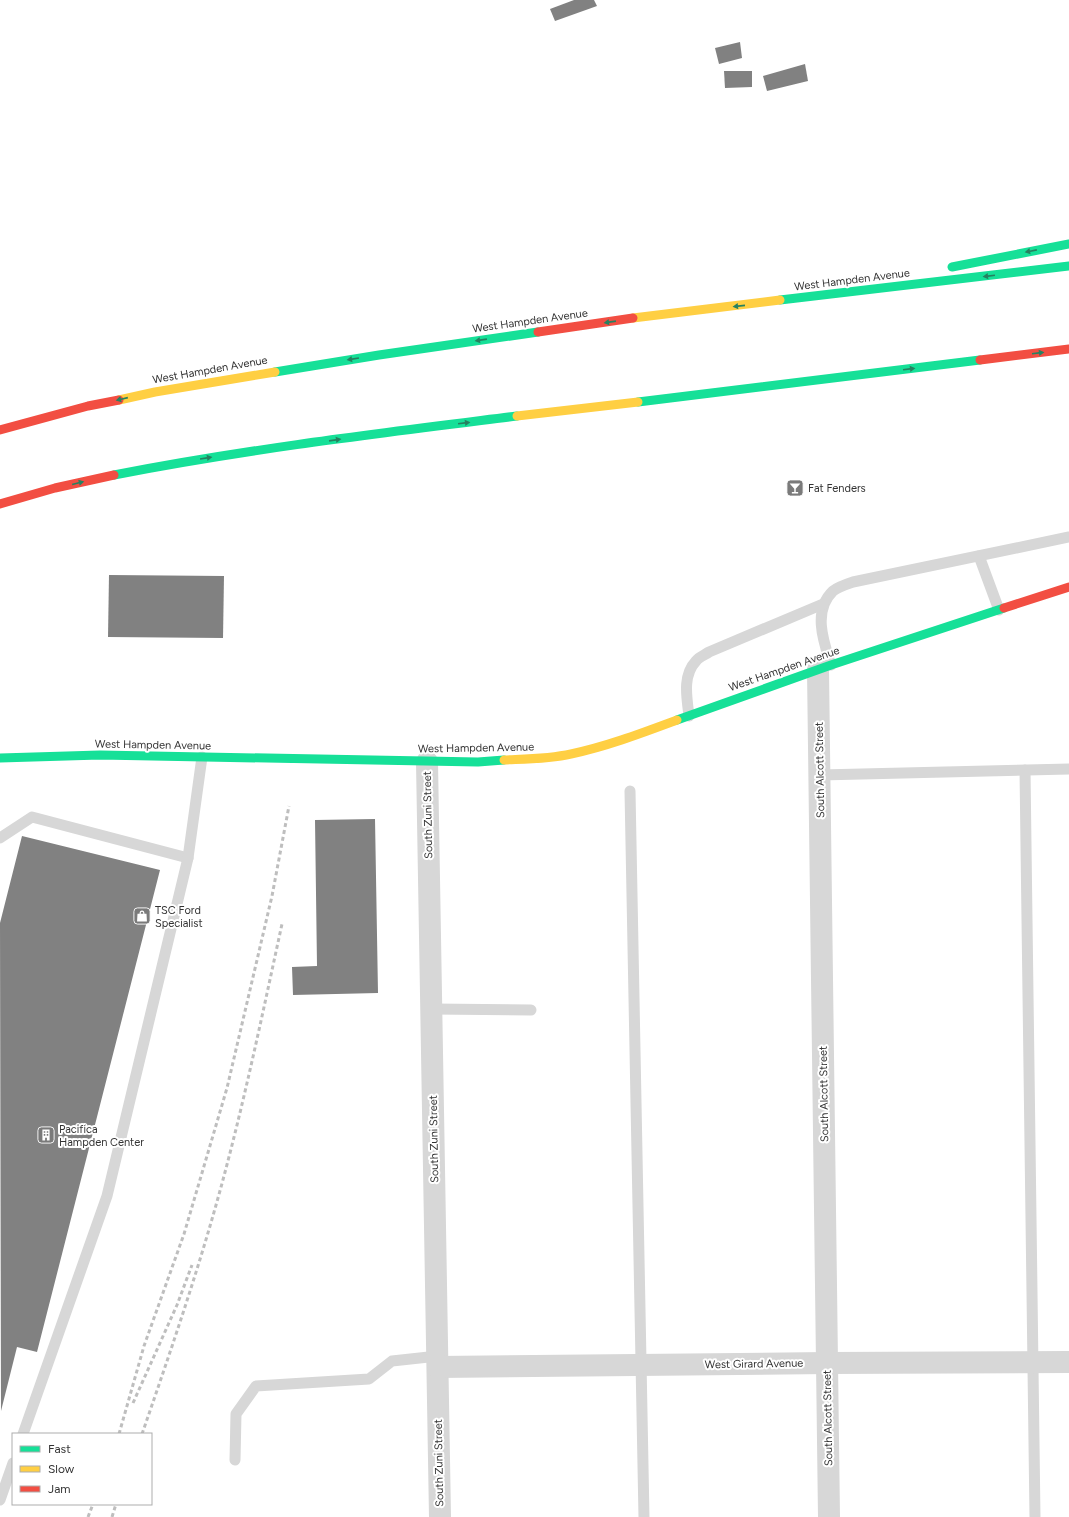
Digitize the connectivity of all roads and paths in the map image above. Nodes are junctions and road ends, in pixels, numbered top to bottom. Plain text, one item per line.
1 (1069, 244) edge
2 (1069, 266) edge
3 (946, 268) dead end
4 (908, 276) dead end
5 (778, 301) junction
6 (1069, 349) edge
7 (88, 406) junction
8 (0, 420) edge
9 (0, 430) edge
10 (55, 489) junction
11 (0, 504) edge
12 (7, 511) dead end
13 (1069, 537) edge
14 (979, 556) junction
15 (1069, 587) edge
16 (823, 604) junction
17 (999, 610) junction
18 (825, 668) junction
19 (689, 716) junction
20 (202, 757) junction
21 (0, 758) edge
22 (427, 762) junction
23 (1069, 769) edge
24 (1025, 770) junction
25 (820, 775) junction
26 (630, 791) dead end
27 (0, 838) edge
28 (188, 858) junction
29 (432, 1009) junction
30 (531, 1010) dead end
31 (438, 1362) junction
32 (1033, 1362) junction
33 (1069, 1362) edge
34 (828, 1363) junction
35 (640, 1365) junction
36 (23, 1433) edge
37 (235, 1460) dead end
38 (12, 1465) edge
39 (0, 1500) edge
40 (440, 1517) edge
41 (644, 1517) edge
42 (829, 1517) edge
43 (1035, 1517) edge

1 -> 3 main road
2 -> 5 main road, West Hampden Avenue
4 - 5 main road
5 -> 7 main road, West Hampden Avenue
10 -> 6 main road
7 - 8 main road
7 - 9 main road, West Hampden Avenue
10 - 11 main road
10 - 12 main road
13 - 14 lane
14 - 16 lane
14 - 17 lane
15 - 17 main road, West Hampden Avenue
16 - 18 lane
16 - 19 lane
17 - 18 main road, West Hampden Avenue
18 - 19 main road, West Hampden Avenue
18 - 25 street, South Alcott Street
19 - 22 main road, West Hampden Avenue
20 - 21 main road, West Hampden Avenue
20 - 22 main road, West Hampden Avenue
20 - 28 lane
22 - 29 street, South Zuni Street
23 - 24 lane
24 - 25 lane
24 - 32 lane
25 - 34 street, South Alcott Street
26 - 35 lane
27 - 28 lane
28 - 36 lane
29 - 30 lane
29 - 31 street, South Zuni Street
31 - 35 street, West Girard Avenue
31 - 37 lane
31 - 40 street, South Zuni Street
32 - 33 street, West Girard Avenue
32 - 34 street, West Girard Avenue
32 - 43 lane
34 - 35 street, West Girard Avenue
34 - 42 street, South Alcott Street
35 - 41 lane
38 - 39 lane

